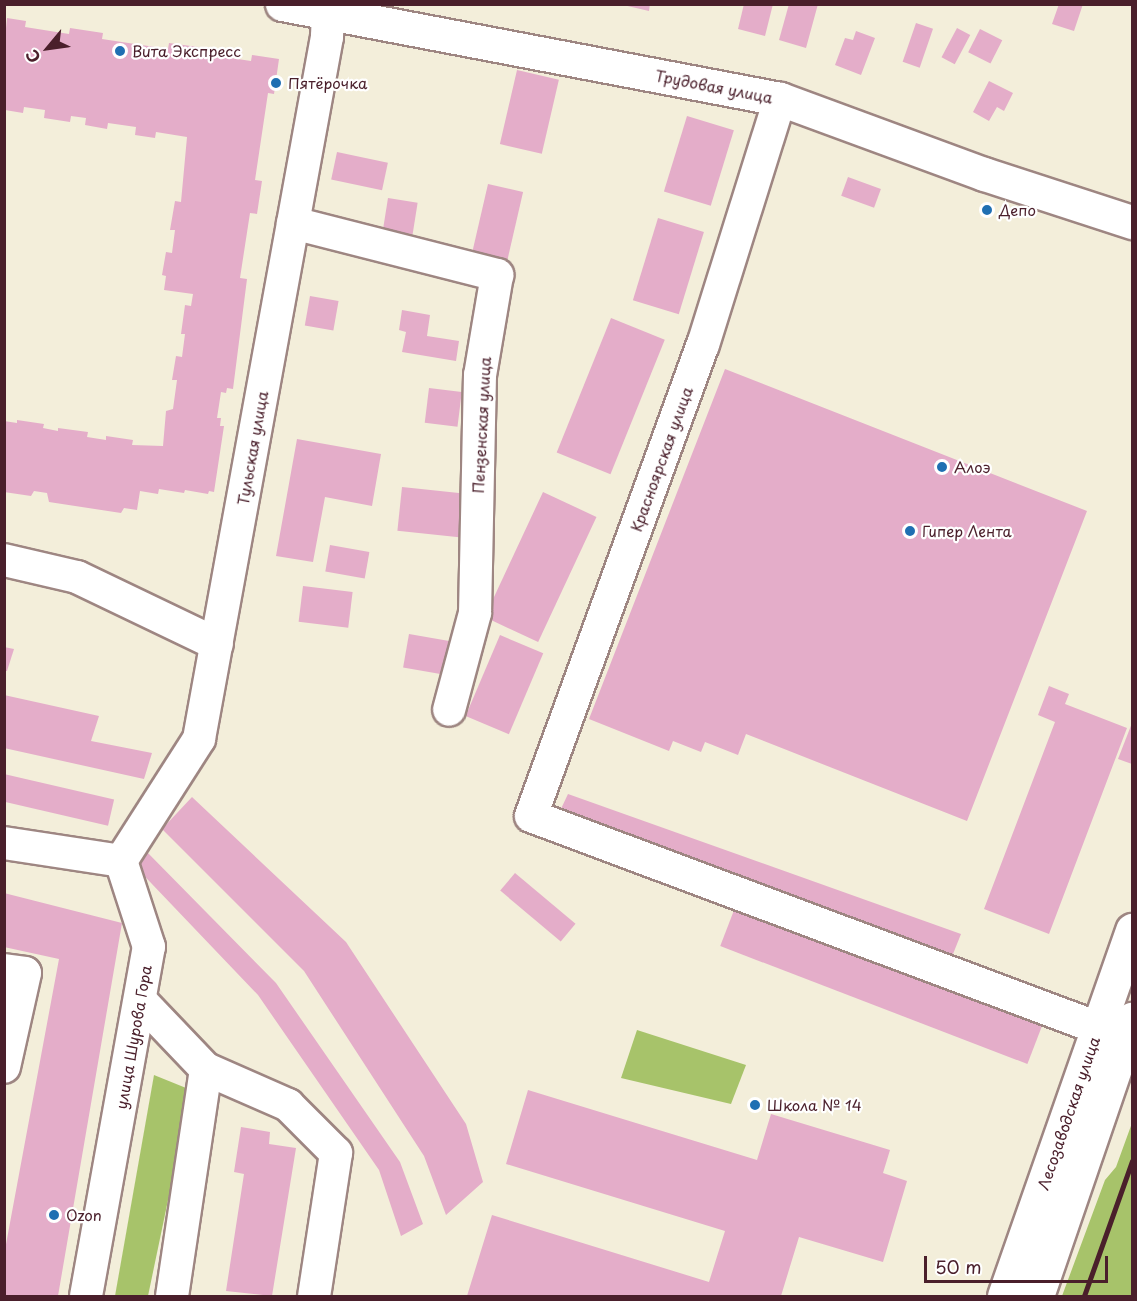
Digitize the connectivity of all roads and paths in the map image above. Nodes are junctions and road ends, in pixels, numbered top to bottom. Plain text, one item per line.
1 (282, 4) edge
2 (328, 13) junction
3 (780, 99) junction
4 (1132, 222) edge
5 (293, 223) junction
6 (4, 560) edge
7 (217, 644) junction
8 (449, 710) dead end
9 (4, 843) edge
10 (121, 861) junction
11 (1132, 930) edge
12 (4, 970) edge
13 (141, 1000) junction
14 (1132, 1019) edge
15 (1098, 1028) junction
16 (4, 1067) edge
17 (206, 1069) junction
18 (86, 1296) edge
19 (172, 1296) edge
20 (314, 1296) edge
21 (1004, 1296) edge
22 (1037, 1296) edge

1 - 2 main road, Трудовая улица
2 - 3 main road, Трудовая улица
2 - 5 street, Тульская улица
3 - 4 main road, Трудовая улица
3 - 15 street, Красноярская улица
5 - 7 street, Тульская улица
5 - 8 street, Пензенская улица
6 - 7 street
7 - 10 street, Тульская улица
9 - 10 street
10 - 13 street, улица Шурова Гора
11 - 15 main road, Лесозаводская улица
12 - 16 street
13 - 17 street
13 - 18 street, улица Шурова Гора
14 - 22 main road, Лесозаводская улица
15 - 21 main road, Лесозаводская улица
17 - 19 street
17 - 20 street

